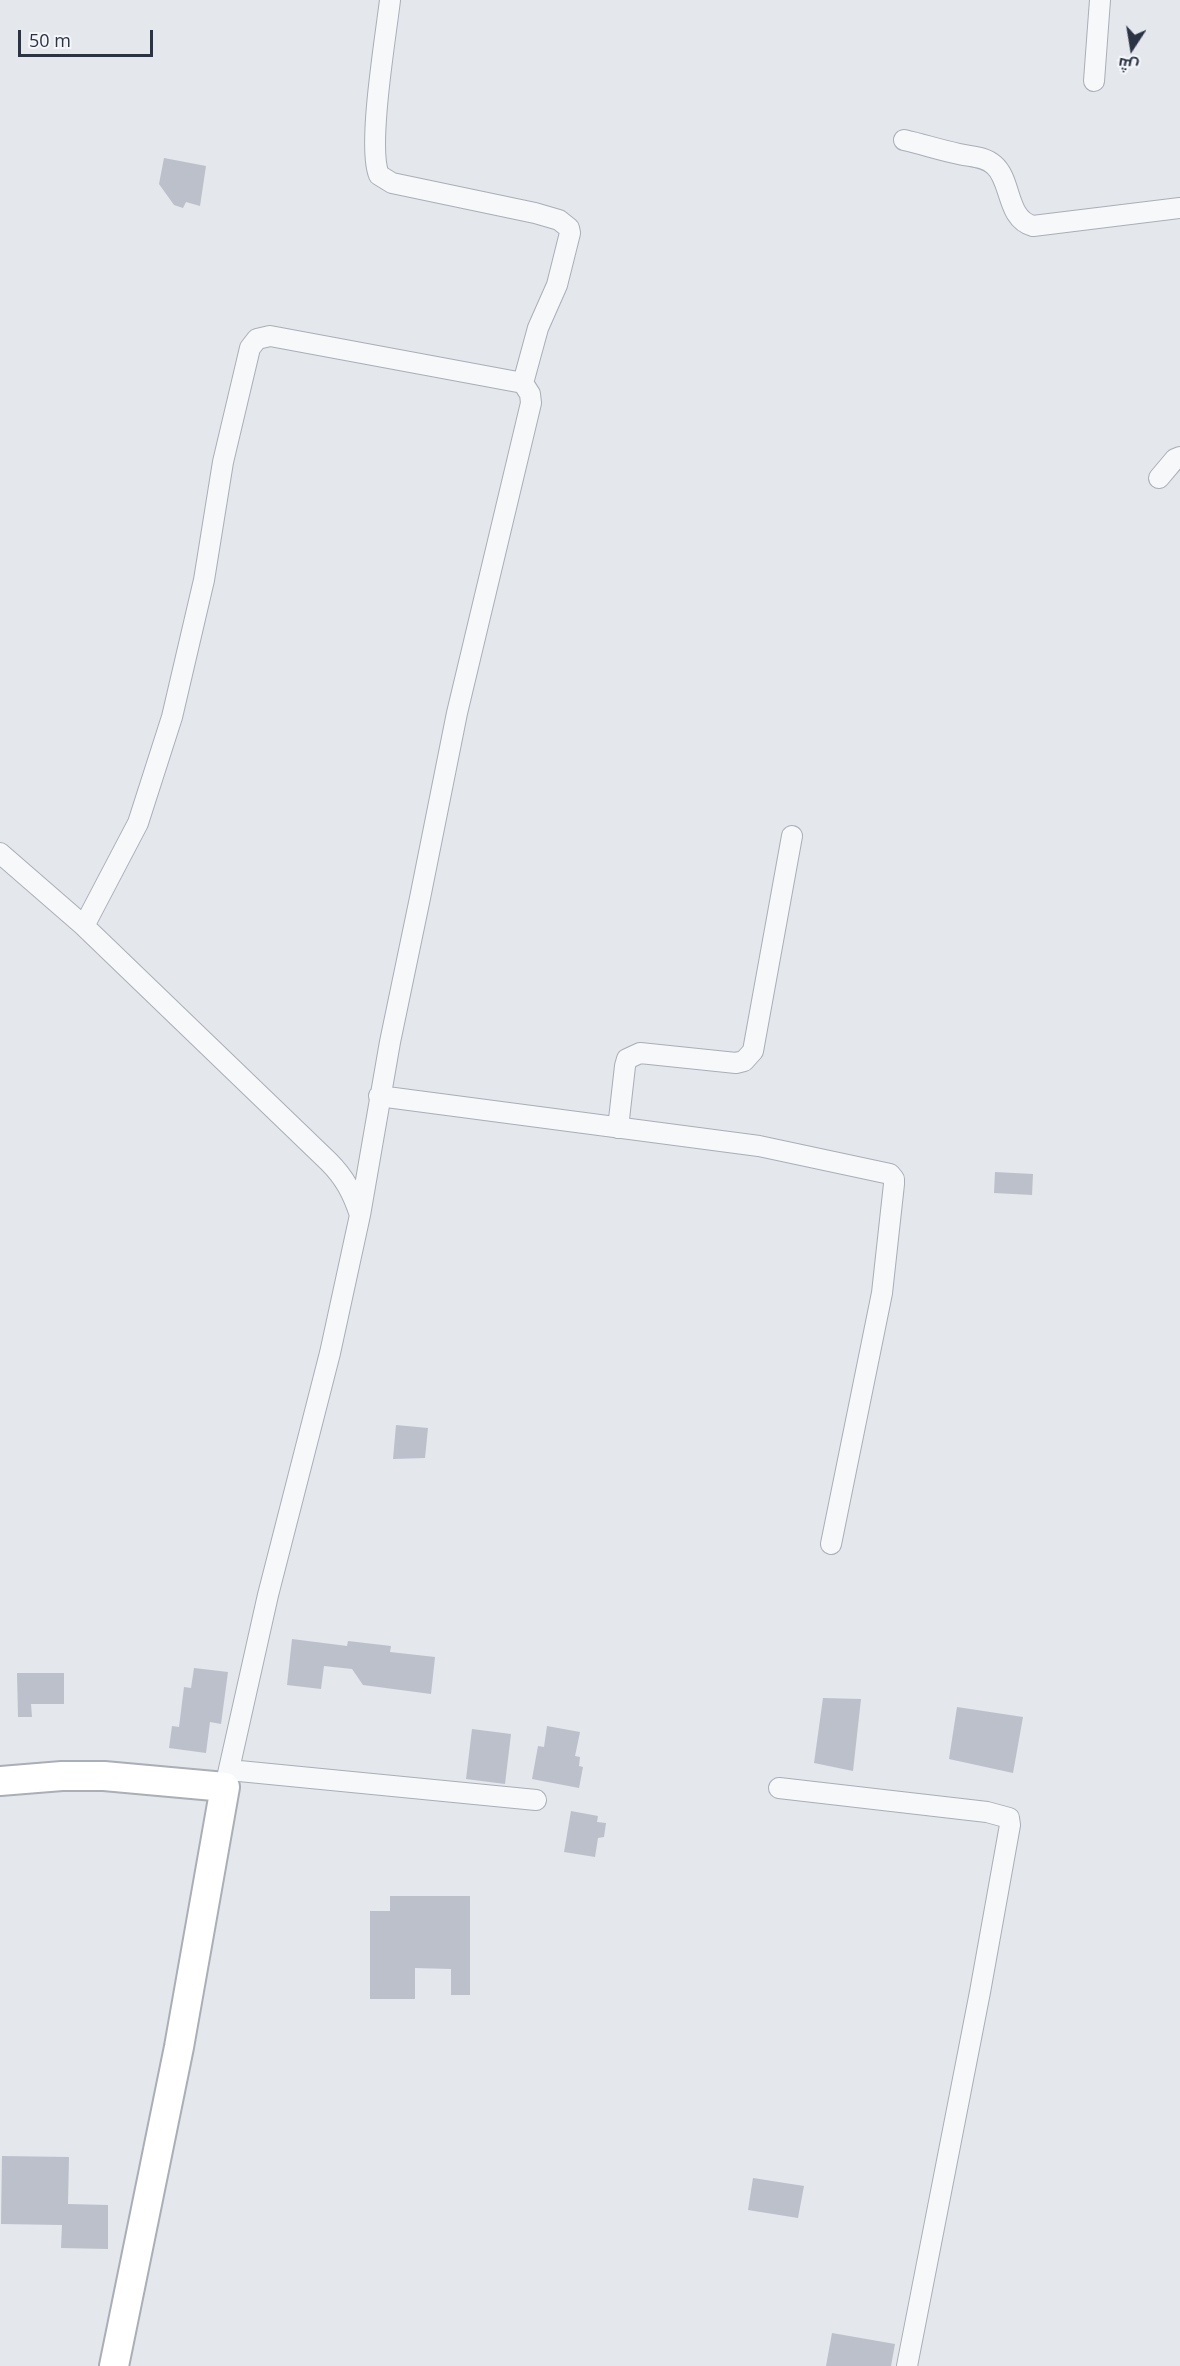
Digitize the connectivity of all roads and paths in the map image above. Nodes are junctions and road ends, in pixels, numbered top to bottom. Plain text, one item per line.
1 (390, 0) edge
2 (1100, 0) edge
3 (1094, 81) dead end
4 (904, 140) dead end
5 (1180, 207) edge
6 (523, 382) junction
7 (1180, 457) edge
8 (1160, 478) dead end
9 (792, 836) dead end
10 (0, 854) edge
11 (84, 926) junction
12 (380, 1096) junction
13 (618, 1128) junction
14 (360, 1215) junction
15 (831, 1544) dead end
16 (227, 1779) junction
17 (0, 1781) edge
18 (779, 1788) dead end
19 (536, 1800) dead end
20 (114, 2366) edge
21 (907, 2366) edge

1 - 6 street
2 - 3 street
4 - 5 street
6 - 11 street
6 - 12 street
7 - 8 street
9 - 13 street
10 - 11 street
11 - 14 street
12 - 13 street
12 - 14 street
13 - 15 street
14 - 16 street
16 - 17 main road
16 - 19 street
16 - 20 main road
18 - 21 street

